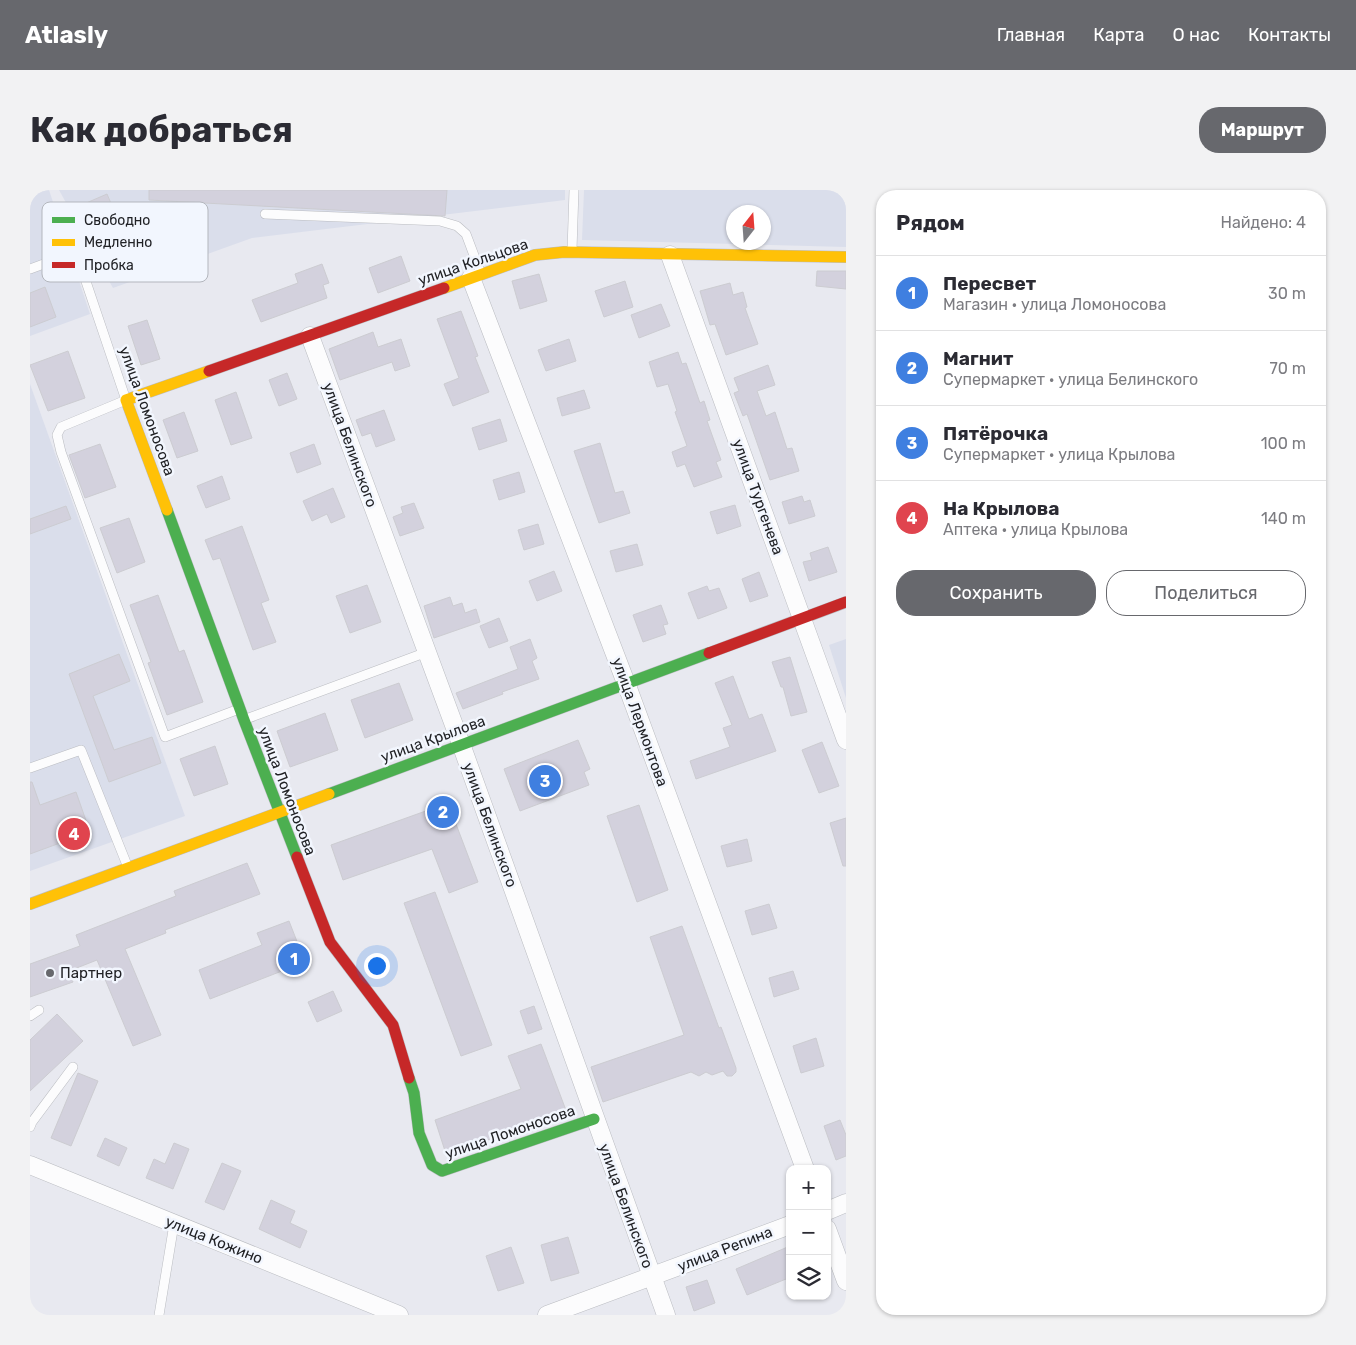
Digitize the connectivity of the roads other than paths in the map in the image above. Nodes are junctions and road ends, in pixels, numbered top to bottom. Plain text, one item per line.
1 (574, 190) edge
2 (265, 214) dead end
3 (572, 253) junction
4 (670, 254) junction
5 (846, 257) edge
6 (42, 265) edge
7 (30, 269) edge
8 (476, 276) junction
9 (86, 282) edge
10 (310, 336) junction
11 (126, 400) junction
12 (846, 602) edge
13 (801, 619) junction
14 (427, 652) junction
15 (626, 683) junction
16 (242, 714) junction
17 (846, 740) edge
18 (461, 744) junction
19 (30, 768) edge
20 (280, 811) junction
21 (128, 868) junction
22 (30, 904) edge
23 (39, 1010) dead end
24 (30, 1016) edge
25 (73, 1067) dead end
26 (594, 1119) junction
27 (30, 1127) edge
28 (30, 1165) edge
29 (804, 1165) edge
30 (846, 1203) edge
31 (831, 1209) edge
32 (174, 1224) junction
33 (786, 1227) edge
34 (831, 1240) edge
35 (652, 1277) junction
36 (846, 1282) edge
37 (158, 1315) edge
38 (399, 1315) edge
39 (547, 1315) edge
40 (666, 1315) edge

1 - 3 lane
2 - 8 lane
3 - 4 street, улица Кольцова
3 - 8 street, улица Кольцова
4 - 5 street, улица Кольцова
4 - 13 street, улица Тургенева
6 - 7 lane, улица Ломоносова
8 - 10 street, улица Кольцова
8 - 15 street, улица Лермонтова
9 - 11 lane, улица Ломоносова
10 - 11 street, улица Кольцова
10 - 14 street, улица Белинского
11 - 16 street, улица Ломоносова
11 - 16 lane
12 - 13 street, улица Крылова
13 - 15 street, улица Крылова
13 - 17 street, улица Тургенева
14 - 16 lane
14 - 18 street, улица Белинского
15 - 18 street, улица Крылова
15 - 29 street, улица Лермонтова
16 - 20 street, улица Ломоносова
18 - 20 street, улица Крылова
18 - 26 street, улица Белинского
19 - 21 lane
20 - 21 street, улица Крылова
20 - 26 street, улица Ломоносова
21 - 22 street, улица Крылова
23 - 24 lane
25 - 27 lane
26 - 35 street, улица Белинского
28 - 32 street, улица Кожино
30 - 31 street
32 - 37 lane
32 - 38 street, улица Кожино
33 - 35 street, улица Репина
34 - 36 street
35 - 39 street, улица Репина
35 - 40 street, улица Белинского

